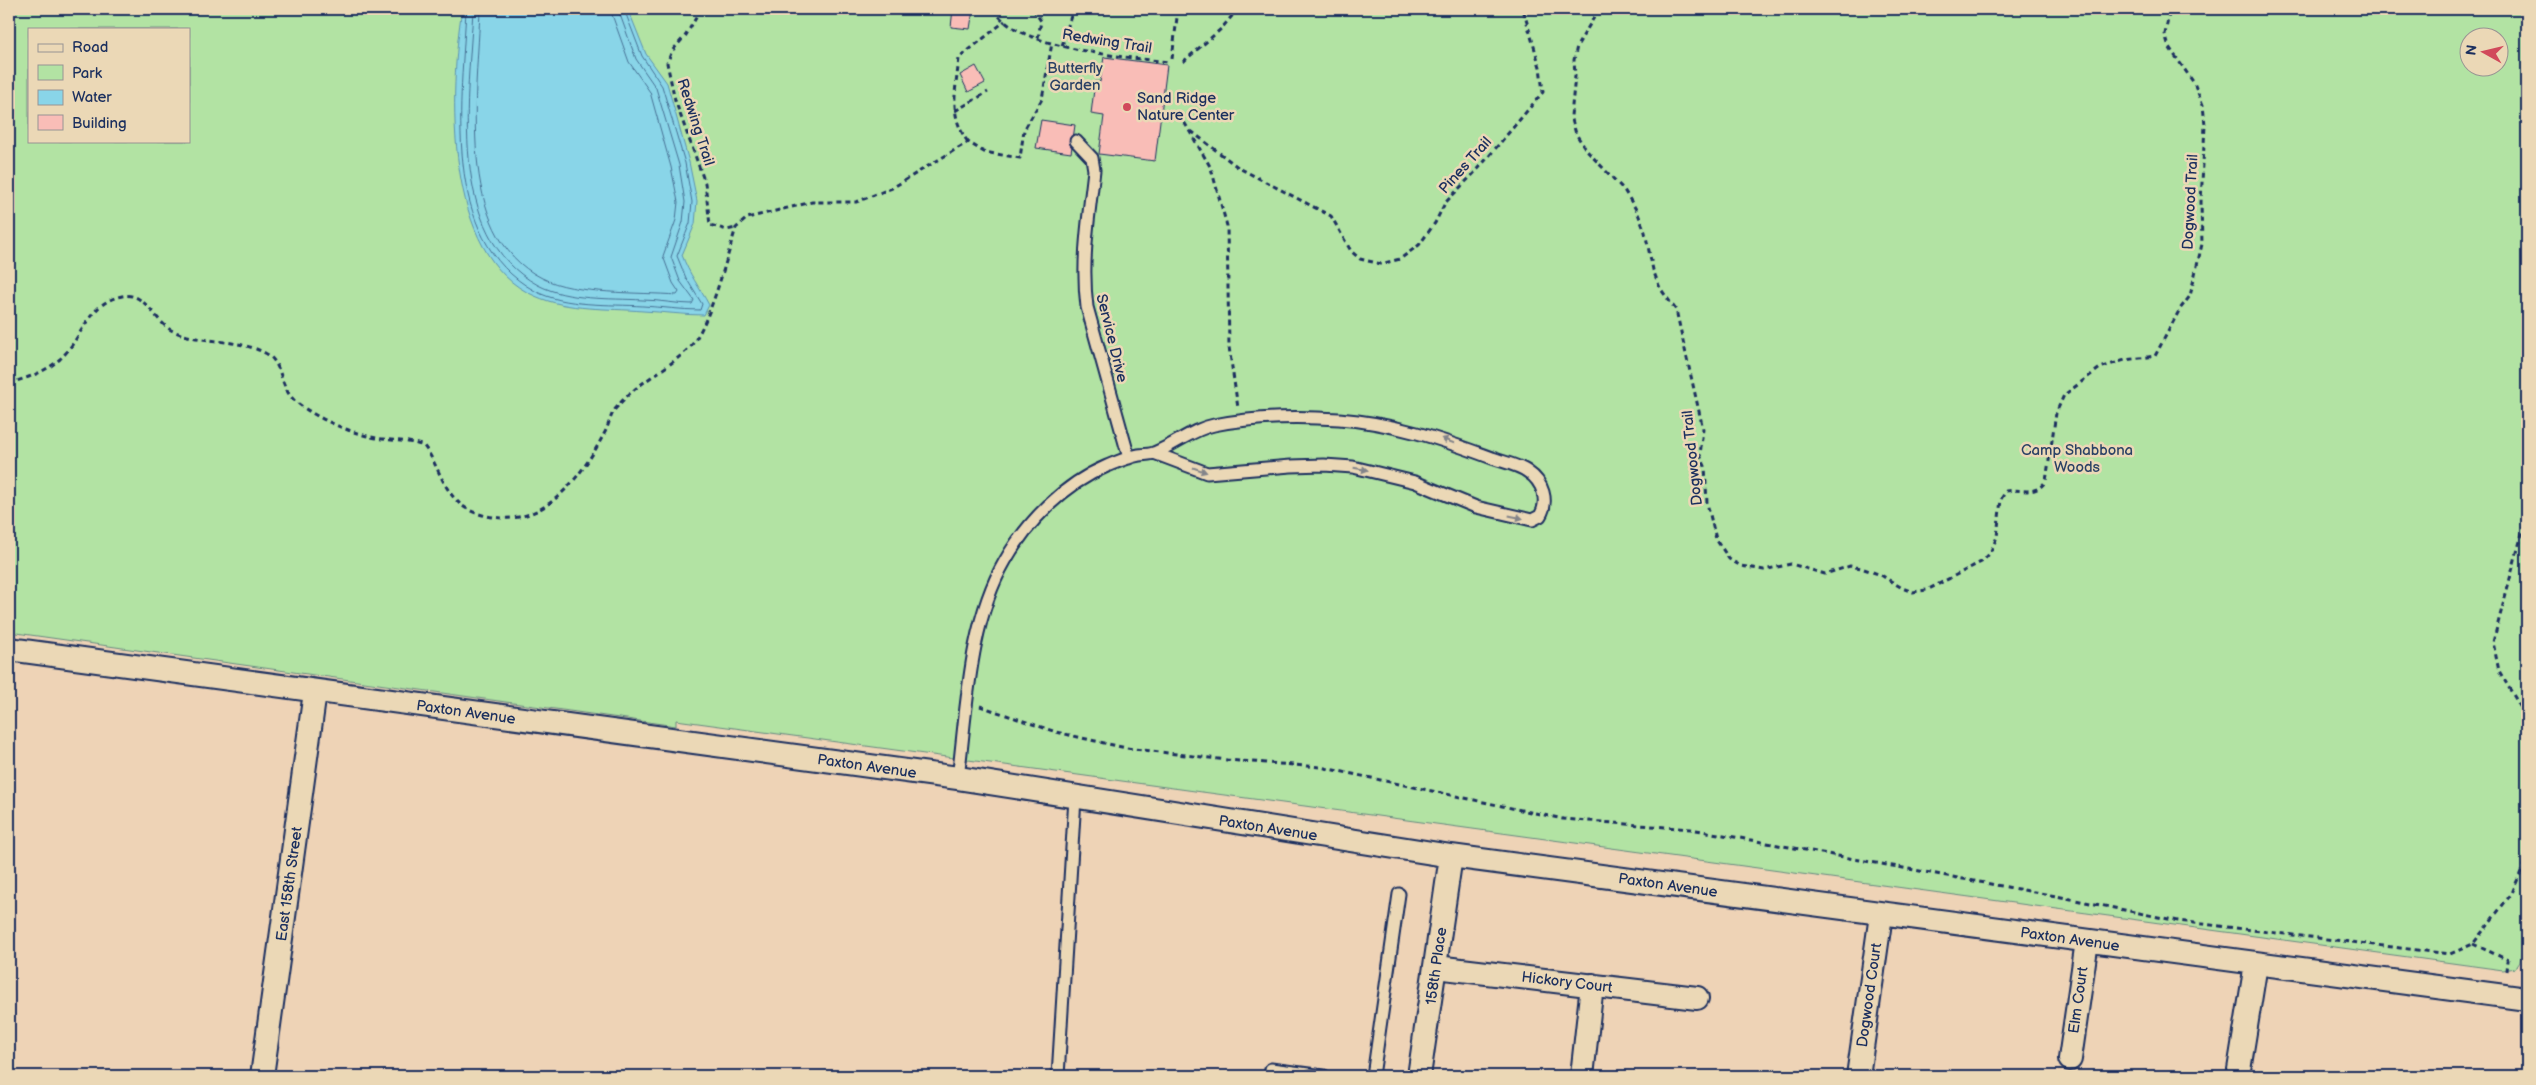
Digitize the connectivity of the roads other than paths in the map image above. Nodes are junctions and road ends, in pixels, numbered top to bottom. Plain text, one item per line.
1 (1076, 141) dead end
2 (1154, 453) junction
3 (1129, 458) junction
4 (9, 649) edge
5 (315, 692) junction
6 (958, 778) junction
7 (1075, 798) junction
8 (1451, 856) junction
9 (1399, 894) dead end
10 (1881, 914) junction
11 (2087, 941) junction
12 (2256, 964) junction
13 (1436, 967) junction
14 (1592, 985) junction
15 (1697, 998) dead end
16 (2527, 999) edge
17 (2070, 1059) dead end
18 (262, 1076) edge
19 (1058, 1076) edge
20 (1270, 1076) edge
21 (1324, 1076) edge
22 (1373, 1076) edge
23 (1419, 1076) edge
24 (1582, 1076) edge
25 (1858, 1076) edge
26 (2238, 1076) edge

1 - 3 lane, Service Drive
2 -> 2 lane
2 - 3 lane
3 - 6 lane
4 - 5 street, Paxton Avenue
5 - 6 street, Paxton Avenue
5 - 18 street, East 158th Street
6 - 7 street, Paxton Avenue
7 - 8 street, Paxton Avenue
7 - 19 lane
8 - 10 street, Paxton Avenue
8 - 13 street, 158th Place
9 - 22 lane
10 - 11 street, Paxton Avenue
10 - 25 street, Dogwood Court
11 - 12 street, Paxton Avenue
11 - 17 street, Elm Court
12 - 16 street, Paxton Avenue
12 - 26 street
13 - 14 street, Hickory Court
13 - 23 street, 158th Place
14 - 15 street, Hickory Court
14 - 24 street
20 - 21 lane

